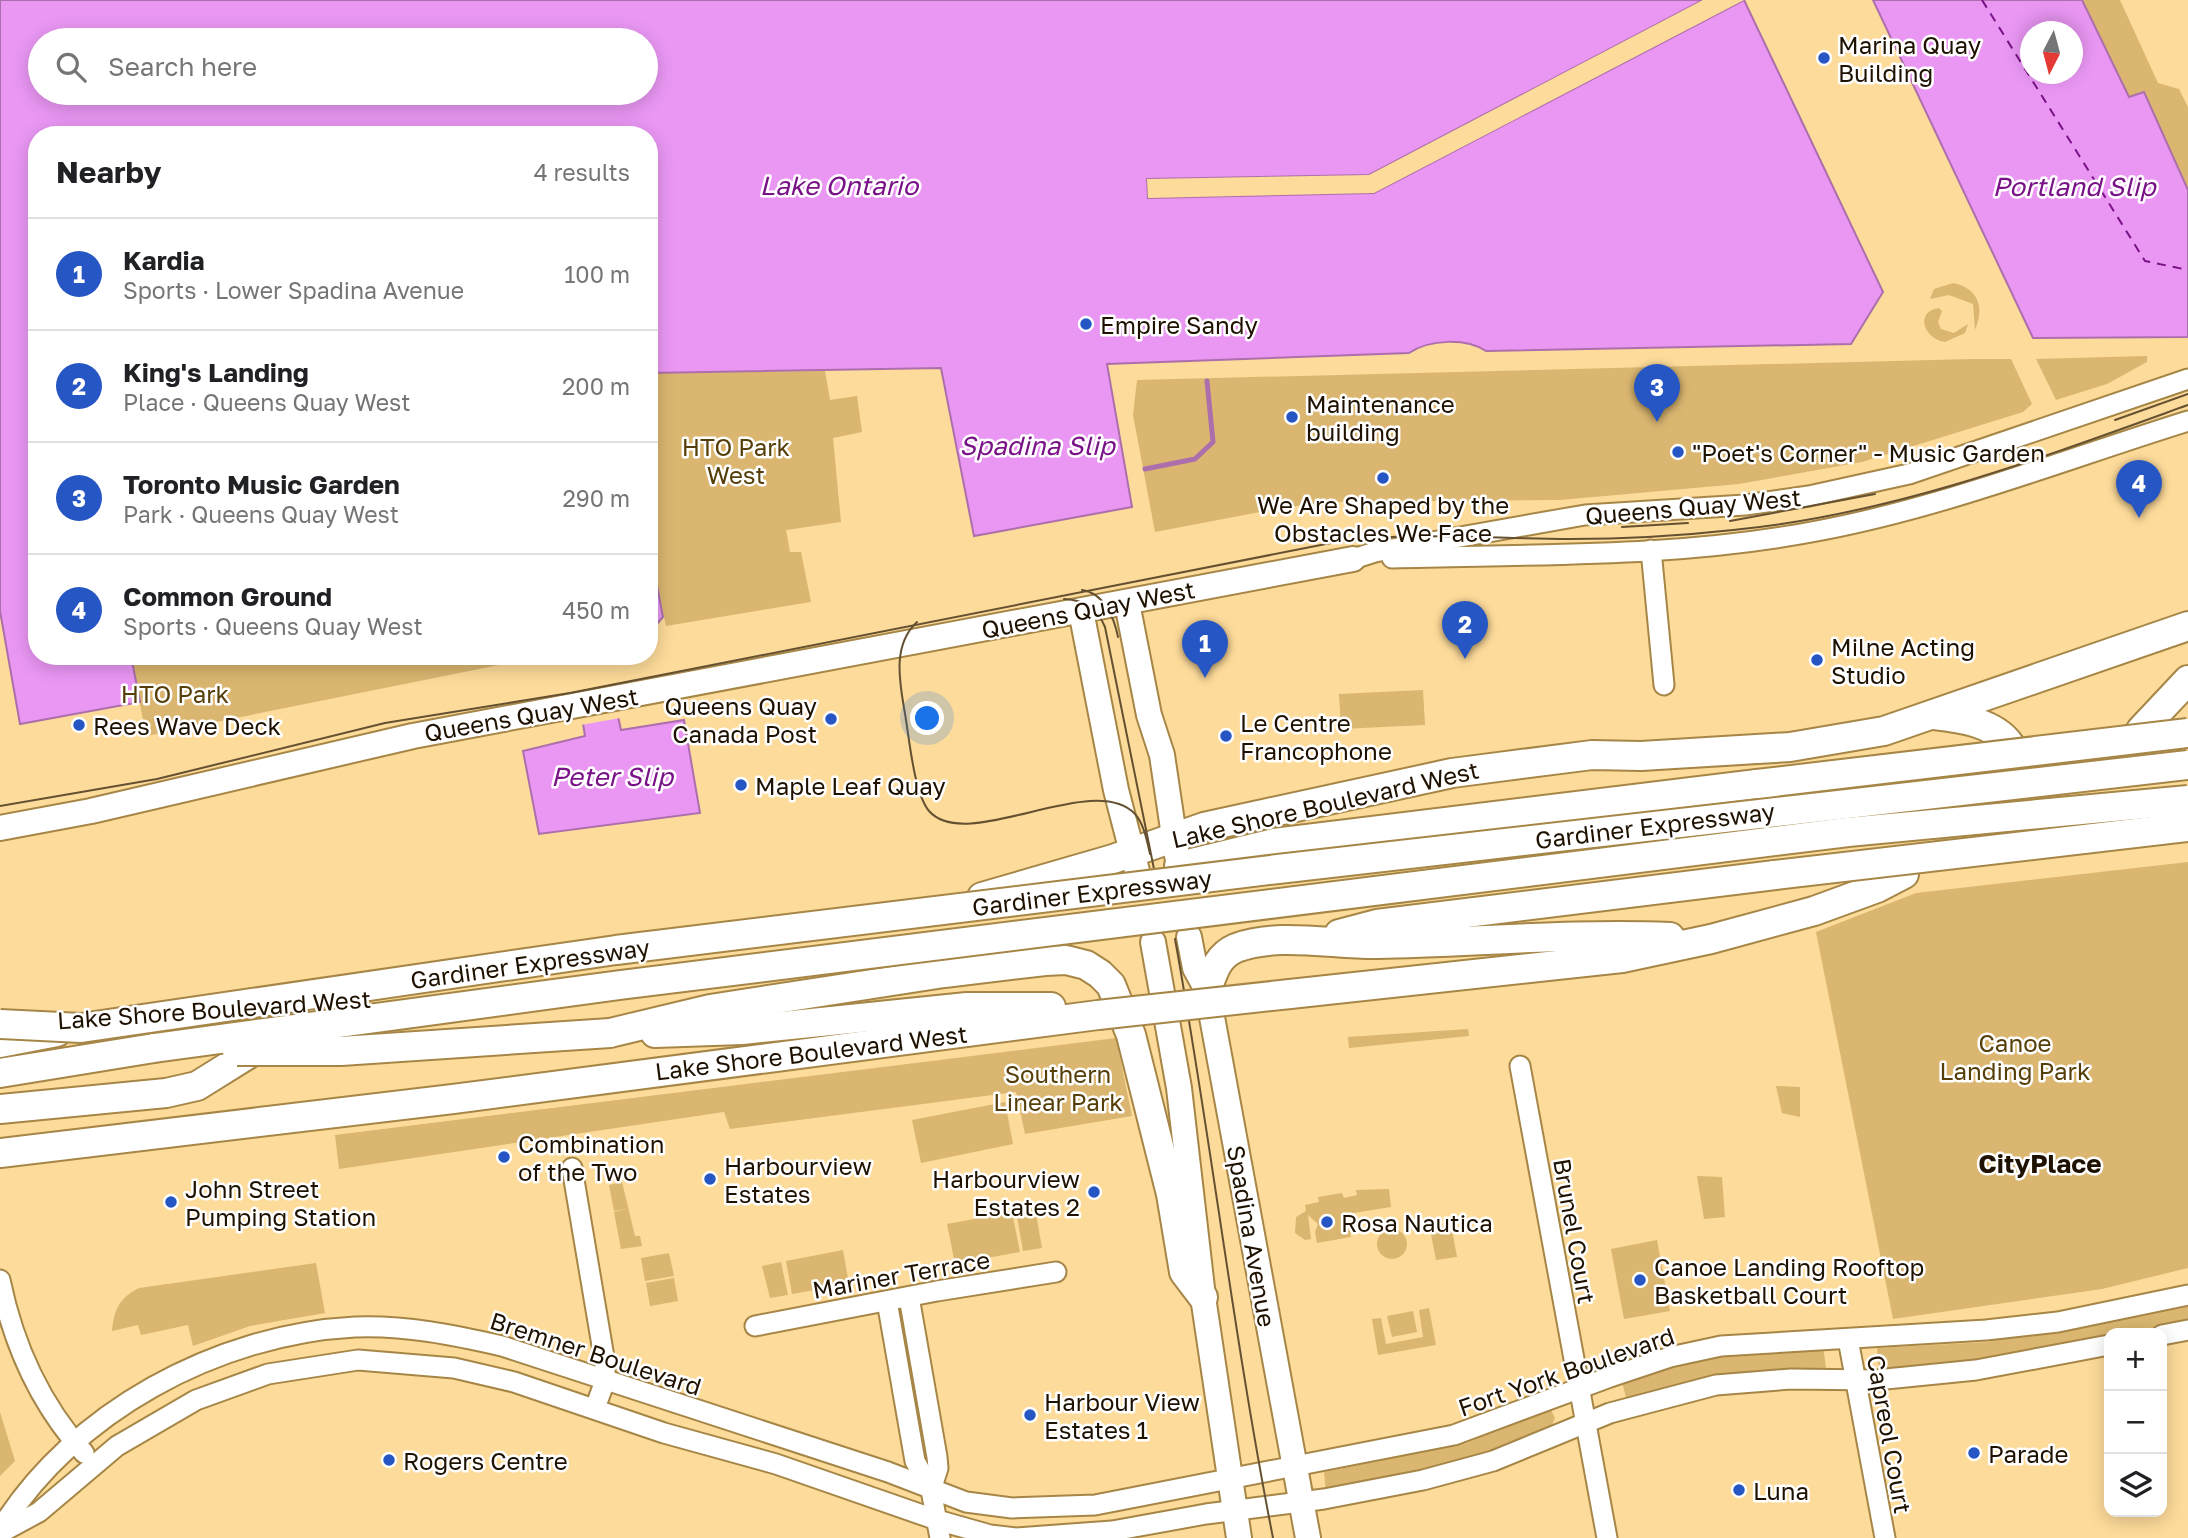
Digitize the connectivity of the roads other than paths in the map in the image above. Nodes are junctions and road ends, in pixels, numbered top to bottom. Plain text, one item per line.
1 (2187, 381) edge
2 (2188, 421) edge
3 (1651, 550) junction
4 (1353, 559) junction
5 (1128, 603) junction
6 (1081, 611) junction
7 (2188, 626) edge
8 (2188, 680) edge
9 (1664, 685) dead end
10 (2188, 698) edge
11 (1933, 715) junction
12 (2188, 733) edge
13 (2010, 745) dead end
14 (2188, 765) edge
15 (2188, 800) edge
16 (2188, 827) edge
17 (0, 828) edge
18 (1175, 835) junction
19 (1134, 862) junction
20 (1179, 866) joint
21 (1904, 874) tunnel mouth
22 (1189, 937) dead end
23 (1711, 939) junction
24 (1316, 940) junction
25 (1153, 942) dead end
26 (1207, 990) junction
27 (312, 1005) junction
28 (1098, 1015) junction
29 (0, 1026) edge
30 (81, 1028) junction
31 (610, 1033) junction
32 (0, 1043) edge
33 (153, 1048) junction
34 (1521, 1066) dead end
35 (0, 1073) edge
36 (0, 1109) edge
37 (0, 1153) edge
38 (572, 1168) dead end
39 (1056, 1272) dead end
40 (0, 1280) edge
41 (2188, 1295) edge
42 (909, 1297) junction
43 (1203, 1297) junction
44 (887, 1301) junction
45 (755, 1326) dead end
46 (2188, 1330) edge
47 (2167, 1334) edge
48 (1848, 1339) junction
49 (2104, 1346) edge
50 (605, 1381) junction
51 (1856, 1382) junction
52 (1581, 1404) junction
53 (595, 1408) junction
54 (76, 1444) junction
55 (94, 1464) junction
56 (1294, 1466) junction
57 (1230, 1479) junction
58 (931, 1490) junction
59 (1301, 1502) junction
60 (1233, 1510) junction
61 (938, 1529) edge
62 (0, 1531) edge
63 (1239, 1538) edge
64 (1308, 1538) edge
65 (1607, 1538) edge
66 (1885, 1538) edge

1 - 4 street, Queens Quay West
2 - 3 street, Queens Quay West
3 - 4 street, Queens Quay West
3 - 9 street
4 - 5 main road, Queens Quay West
5 - 6 main road, Queens Quay West
5 - 18 main road
6 - 17 main road, Queens Quay West
6 - 19 main road
7 - 11 highway, Lake Shore Boulevard West
8 - 10 highway
11 - 13 highway
11 - 18 highway, Lake Shore Boulevard West
12 - 20 highway, bridge
14 - 30 highway, Gardiner Expressway, bridge
15 - 33 highway, Gardiner Expressway, bridge
16 - 24 highway, bridge
18 - 19 highway, Lake Shore Boulevard West
18 - 20 main road
19 - 27 highway, Lake Shore Boulevard West
21 - 23 highway, Lake Shore Boulevard West
22 - 26 main road, Spadina Avenue
23 - 24 highway
23 - 28 highway, Lake Shore Boulevard West, bridge
24 - 26 highway
25 - 43 main road, Spadina Avenue
26 - 56 main road, Spadina Avenue
27 - 29 highway, Lake Shore Boulevard West
27 - 36 highway
28 - 31 highway
28 - 37 highway, Lake Shore Boulevard West
29 - 30 highway, bridge
30 - 32 highway, Gardiner Expressway, bridge
31 - 33 highway, bridge
31 - 43 highway
33 - 35 highway, Gardiner Expressway
34 - 52 street, Brunel Court
38 - 50 street
39 - 42 street, Mariner Terrace
40 - 54 street
41 - 48 street, Fort York Boulevard
42 - 44 street, Mariner Terrace
42 - 58 street
43 - 57 main road, Spadina Avenue
44 - 45 street, Mariner Terrace
44 - 58 street
46 - 47 street
48 - 51 street, Capreol Court
48 - 52 street, Fort York Boulevard
49 - 51 street, Fort York Boulevard
50 - 53 street
50 - 54 street, Bremner Boulevard
50 - 58 street, Bremner Boulevard
51 - 52 street, Fort York Boulevard
51 - 66 street, Capreol Court
52 - 56 street, Fort York Boulevard
52 - 59 street, Fort York Boulevard
52 - 65 street, Brunel Court
53 - 55 street, Bremner Boulevard
53 - 61 street, Bremner Boulevard
54 - 55 street
54 - 62 street, Bremner Boulevard
55 - 62 street, Bremner Boulevard
56 - 57 street, Fort York Boulevard
56 - 59 main road, Spadina Avenue
57 - 58 street, Bremner Boulevard
57 - 60 main road, Spadina Avenue
58 - 61 street
59 - 60 street, Fort York Boulevard
59 - 64 main road, Spadina Avenue
60 - 61 street, Bremner Boulevard
60 - 63 main road, Spadina Avenue

